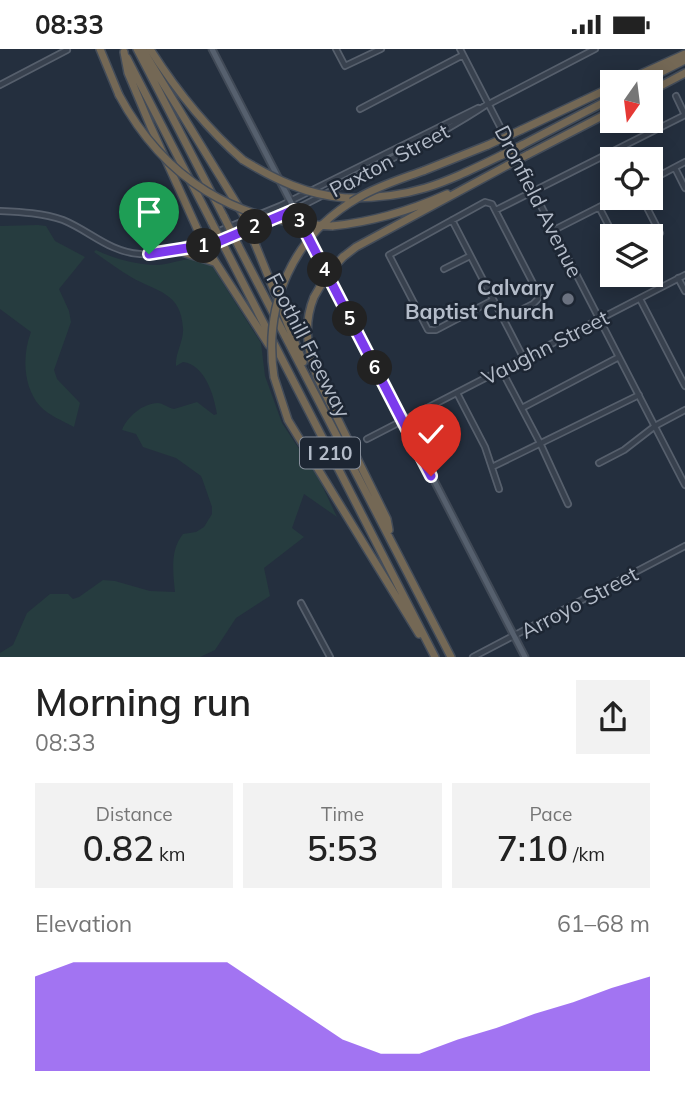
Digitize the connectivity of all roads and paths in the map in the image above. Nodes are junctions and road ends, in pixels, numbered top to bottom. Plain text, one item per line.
1 (100, 49) edge
2 (137, 49) edge
3 (142, 49) edge
4 (150, 49) edge
5 (212, 49) edge
6 (336, 49) edge
7 (381, 49) edge
8 (595, 49) edge
9 (67, 50) edge
10 (123, 51) edge
11 (462, 52) edge
12 (685, 54) edge
13 (685, 59) edge
14 (650, 70) edge
15 (663, 71) edge
16 (685, 73) edge
17 (0, 85) edge
18 (663, 85) edge
19 (600, 93) edge
20 (676, 96) dead end
21 (489, 103) junction
22 (600, 104) edge
23 (360, 109) dead end
24 (685, 115) edge
25 (600, 117) edge
26 (685, 162) edge
27 (508, 165) junction
28 (675, 169) junction
29 (663, 174) edge
30 (685, 188) edge
31 (534, 191) junction
32 (289, 201) junction
33 (600, 207) edge
34 (294, 210) junction
35 (496, 210) junction
36 (0, 211) edge
37 (245, 220) junction
38 (452, 220) junction
39 (250, 229) junction
40 (554, 230) junction
41 (203, 242) junction
42 (179, 251) junction
43 (167, 252) junction
44 (470, 255) junction
45 (214, 262) junction
46 (444, 269) dead end
47 (685, 275) edge
48 (678, 278) junction
49 (685, 291) edge
50 (640, 299) junction
51 (493, 300) junction
52 (600, 318) junction
53 (503, 319) junction
54 (523, 357) junction
55 (619, 357) junction
56 (501, 369) junction
57 (685, 386) edge
58 (457, 393) junction
59 (316, 395) junction
60 (639, 395) junction
61 (303, 401) junction
62 (522, 408) junction
63 (685, 410) edge
64 (403, 421) junction
65 (655, 426) junction
66 (368, 439) dead end
67 (540, 443) junction
68 (600, 463) dead end
69 (492, 467) junction
70 (685, 485) edge
71 (499, 489) dead end
72 (568, 504) dead end
73 (391, 538) junction
74 (685, 546) edge
75 (301, 603) dead end
76 (514, 636) junction
77 (330, 657) edge
78 (435, 657) edge
79 (451, 657) edge
80 (473, 657) edge
81 (525, 657) edge

1 - 27 highway, bridge
2 - 59 highway, Foothill Freeway / I 210, bridge
3 - 37 highway
4 - 22 highway, bridge
5 - 32 main road
6 - 7 street
8 - 21 street, Paxton Street
9 - 17 street
10 - 41 highway
10 - 61 highway, Foothill Freeway / I 210, bridge
11 - 21 street, Dronfield Avenue
11 - 23 street
12 - 14 highway
13 - 15 highway
16 - 18 highway
19 - 78 highway, bridge
20 - 24 street
21 - 31 street, Dronfield Avenue
21 - 32 street, Paxton Street
21 - 34 street, Paxton Street
24 - 31 street
25 - 27 highway, bridge
26 - 28 street
27 - 73 highway, bridge
28 - 29 street
28 - 30 street
31 - 35 street
31 - 40 street, Dronfield Avenue
32 - 34 main road
32 - 37 street, Paxton Street
33 - 40 street
34 - 39 street, Paxton Street
34 - 64 main road
35 - 38 street
35 - 53 street
36 - 43 street, Paxton Street
37 - 39 highway
37 - 41 street, Paxton Street
38 - 44 street
38 - 51 street
39 - 41 street, Paxton Street
39 - 59 highway
40 - 52 street, Dronfield Avenue
41 - 42 street, Paxton Street
41 - 43 street, Paxton Street
41 - 45 highway
42 - 43 street, Paxton Street
42 - 45 highway
44 - 46 street
44 - 51 street
45 - 61 highway
47 - 48 street, Vaughn Street
48 - 49 street
48 - 50 street, Vaughn Street
50 - 52 street, Vaughn Street
50 - 57 street
51 - 53 street
52 - 54 street, Vaughn Street
52 - 55 street, Dronfield Avenue
53 - 54 street
54 - 56 street, Vaughn Street
55 - 60 street, Dronfield Avenue
55 - 62 street
56 - 58 street, Vaughn Street
56 - 62 street
58 - 64 street, Vaughn Street
58 - 69 street
59 - 73 highway, Foothill Freeway / I 210
60 - 65 street, Dronfield Avenue
60 - 67 street
61 - 78 highway, Foothill Freeway / I 210
62 - 67 street
63 - 65 street
64 - 66 street, Vaughn Street
64 - 76 main road
65 - 68 street
65 - 70 street, Dronfield Avenue
67 - 69 street
67 - 72 street
69 - 71 street
73 - 79 highway, Foothill Freeway / I 210
74 - 76 street, Arroyo Street
75 - 77 street
76 - 80 street, Arroyo Street
76 - 81 main road

